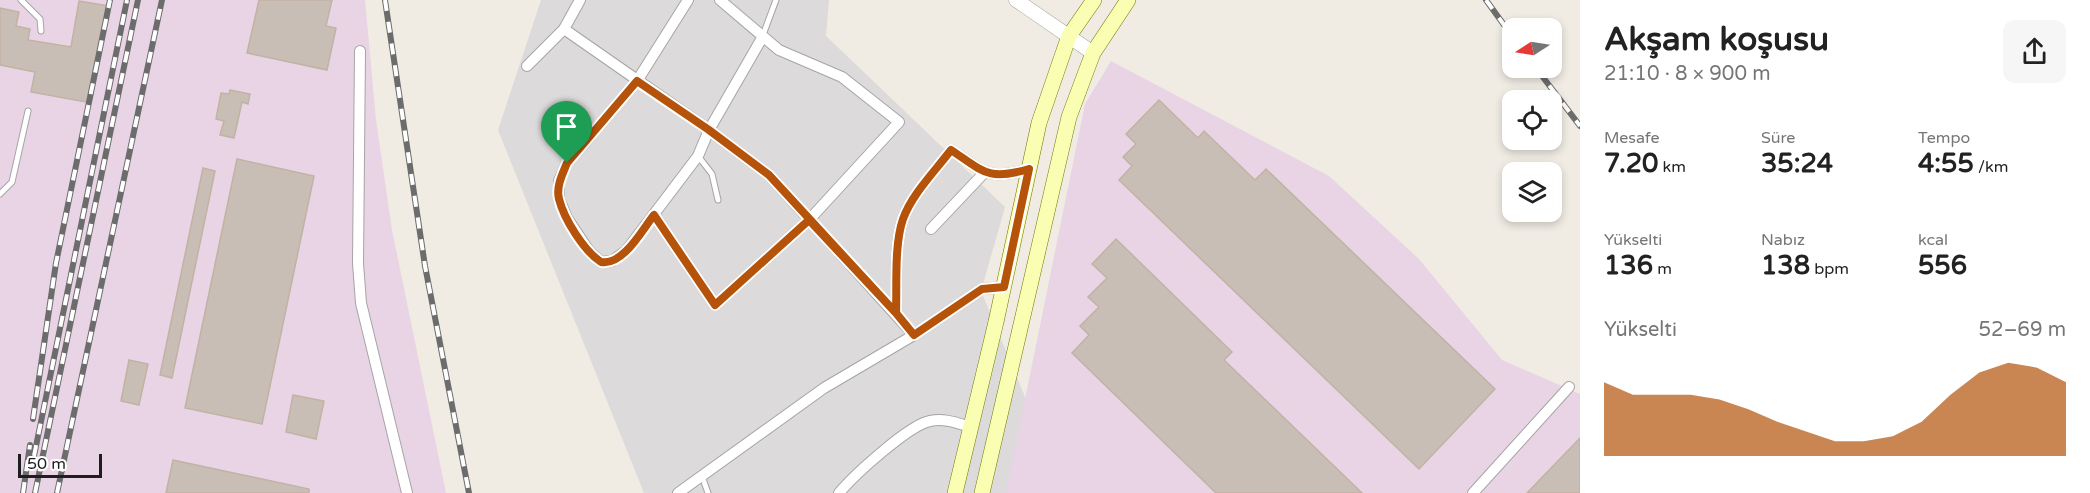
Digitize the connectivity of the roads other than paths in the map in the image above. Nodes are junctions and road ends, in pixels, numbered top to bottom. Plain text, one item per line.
1 (21, 0) edge
2 (580, 0) edge
3 (688, 0) edge
4 (720, 0) edge
5 (776, 0) edge
6 (1016, 0) edge
7 (1094, 0) edge
8 (1128, 0) edge
9 (564, 29) junction
10 (41, 31) dead end
11 (1069, 36) junction
12 (762, 38) junction
13 (360, 51) dead end
14 (1093, 53) junction
15 (527, 66) dead end
16 (637, 81) junction
17 (28, 111) dead end
18 (709, 130) junction
19 (698, 156) junction
20 (1029, 169) junction
21 (984, 173) junction
22 (0, 194) edge
23 (718, 200) dead end
24 (654, 215) junction
25 (809, 220) junction
26 (932, 229) dead end
27 (1004, 287) junction
28 (896, 313) junction
29 (914, 335) junction
30 (1569, 387) dead end
31 (971, 427) junction
32 (702, 476) junction
33 (407, 493) edge
34 (678, 493) edge
35 (708, 493) edge
36 (839, 493) edge
37 (955, 493) edge
38 (982, 493) edge
39 (1473, 493) edge

1 - 10 lane
2 - 9 street
3 - 16 street
4 - 12 street
5 - 12 lane
6 - 11 street
7 - 11 main road
8 - 14 main road
9 - 15 street
9 - 16 street
11 - 14 street
11 - 20 main road
12 - 18 street
12 - 25 street
13 - 33 street
14 - 38 main road
16 - 18 street
16 - 24 street
17 - 22 lane
18 - 19 street
18 - 25 street
19 - 23 lane
19 - 24 street
20 - 21 street
20 - 27 main road
21 - 26 street
21 - 28 street
24 - 25 street
25 - 28 street
27 - 29 street
27 - 31 main road
28 - 29 street
29 - 32 street
30 - 39 street
31 - 36 street
31 - 37 main road
32 - 34 street
32 - 35 lane

